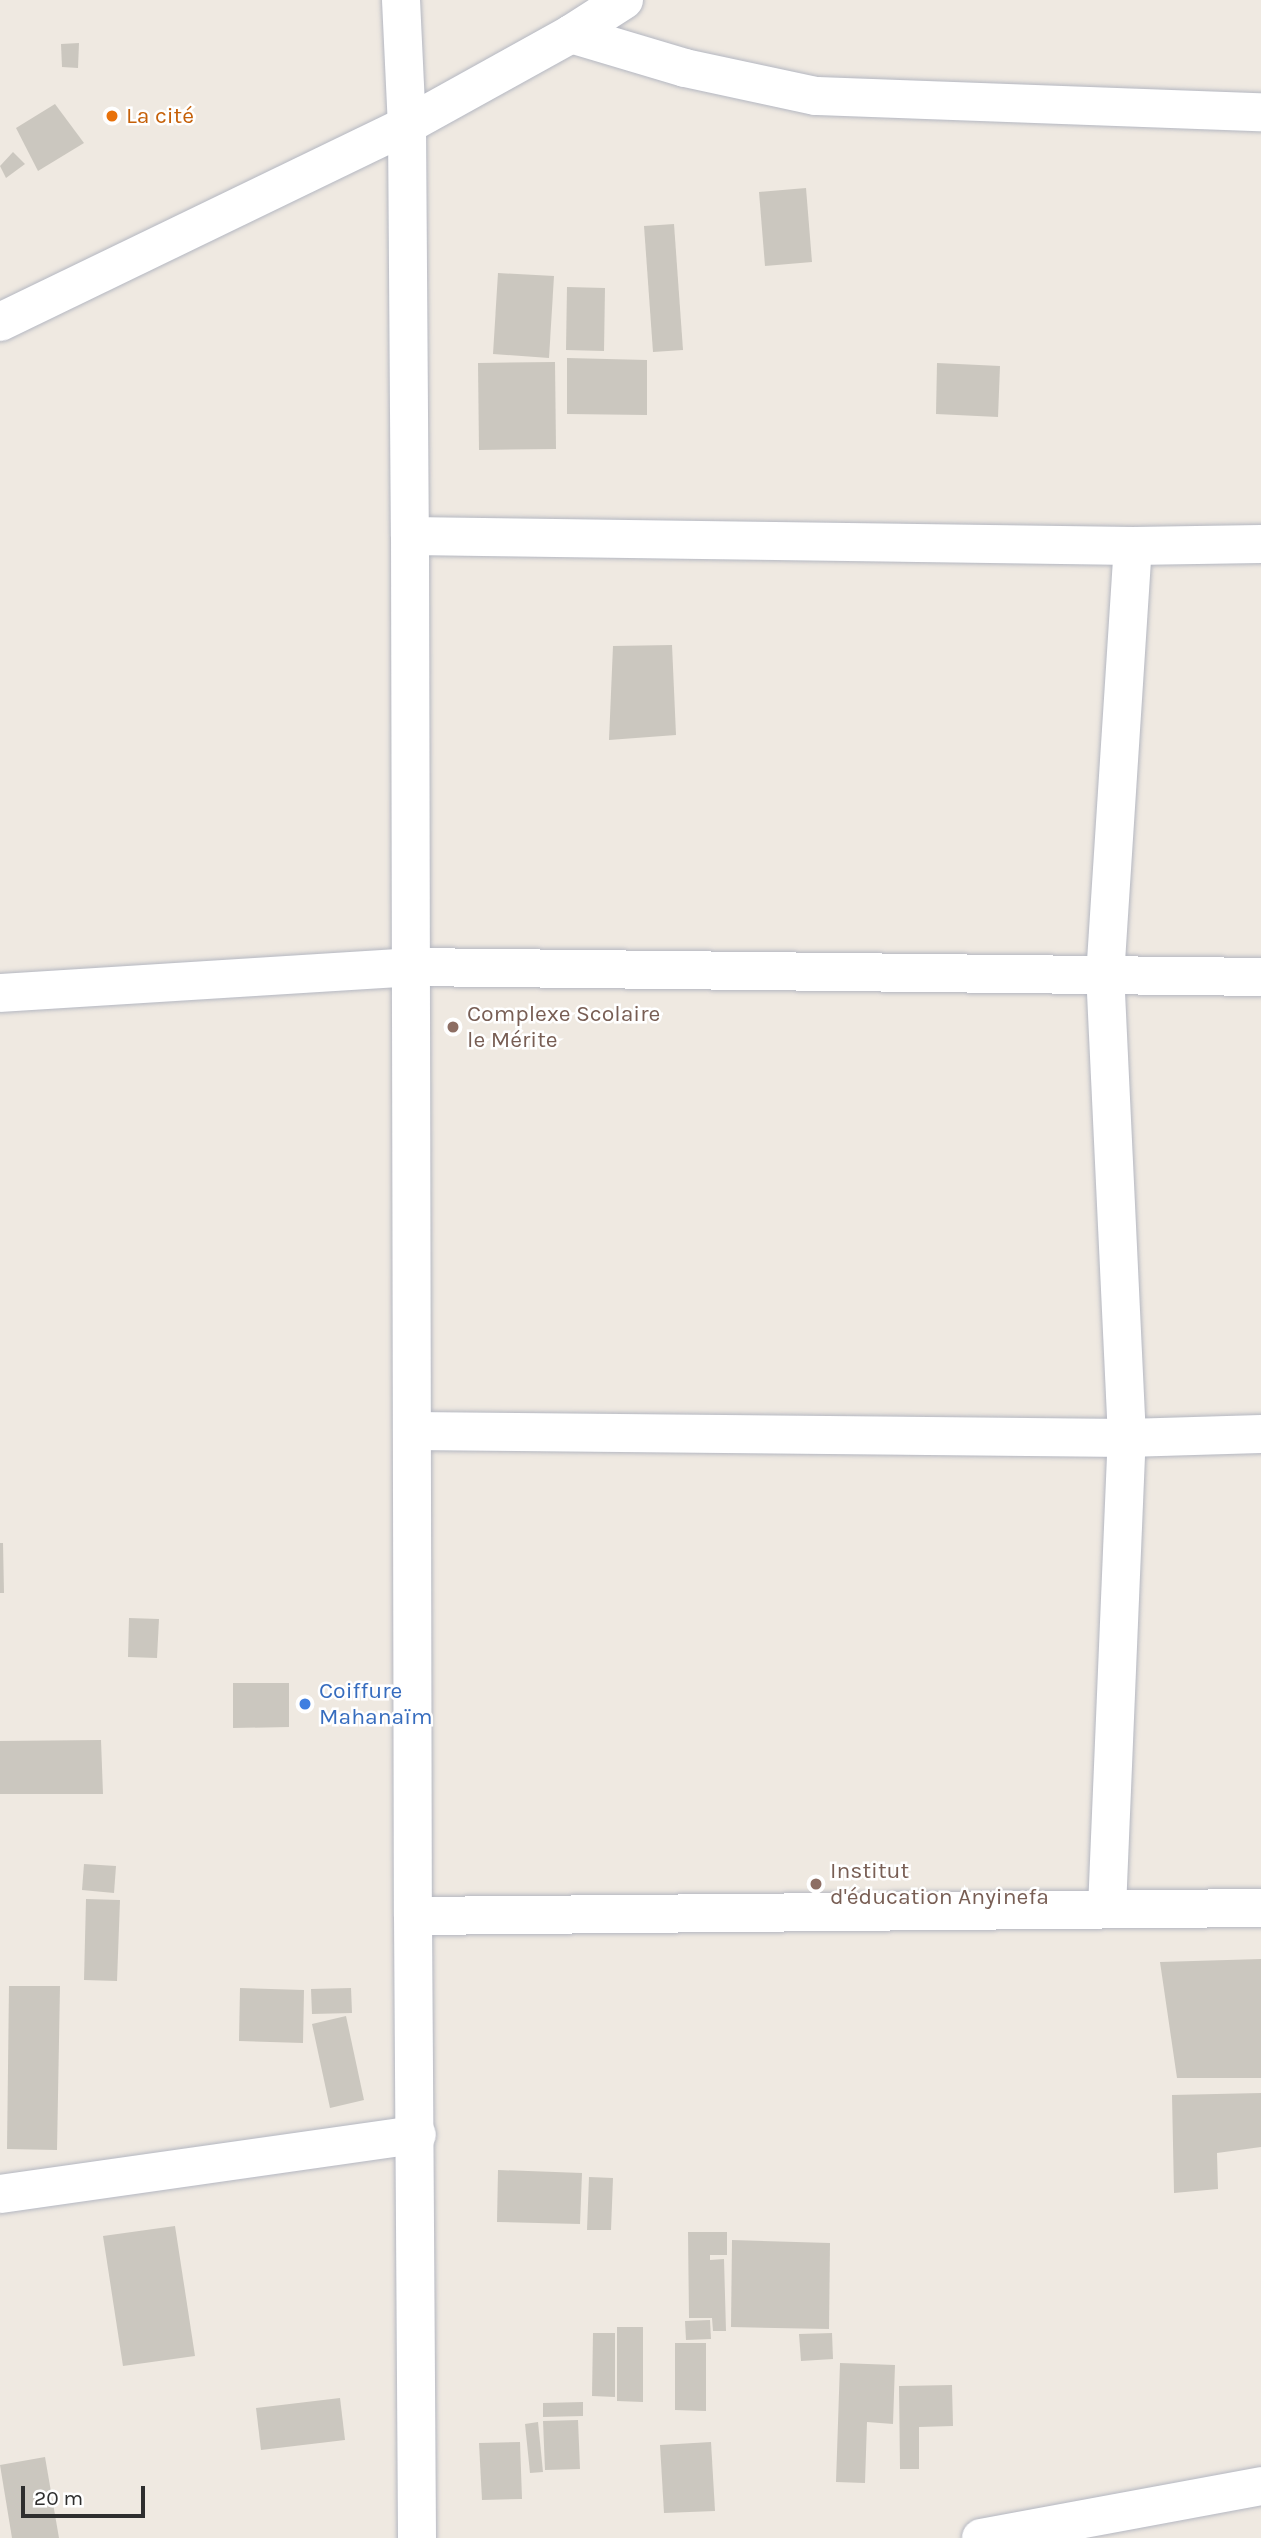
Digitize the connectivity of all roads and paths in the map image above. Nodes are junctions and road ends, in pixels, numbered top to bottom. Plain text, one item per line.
1 (401, 0) edge
2 (624, 0) edge
3 (571, 34) junction
4 (1261, 112) edge
5 (407, 125) junction
6 (0, 322) edge
7 (410, 536) junction
8 (1261, 544) edge
9 (1133, 546) junction
10 (411, 967) junction
11 (1105, 977) junction
12 (1261, 977) edge
13 (0, 993) edge
14 (413, 1431) junction
15 (1261, 1434) edge
16 (1127, 1438) junction
17 (1261, 1908) edge
18 (1107, 1909) junction
19 (412, 1916) junction
20 (416, 2135) junction
21 (0, 2194) edge
22 (1261, 2486) edge
23 (417, 2538) edge
24 (981, 2538) edge

1 - 5 street
2 - 3 street
3 - 4 street
3 - 5 street
5 - 6 street
5 - 7 street
7 - 9 street
7 - 10 street
8 - 9 street
9 - 11 street
10 - 11 street
10 - 13 street
10 - 14 street
11 - 12 street
11 - 16 street
14 - 16 street
14 - 19 street
15 - 16 street
16 - 18 street
17 - 18 street
18 - 19 street
19 - 20 street
20 - 21 street
20 - 23 street
22 - 24 street

